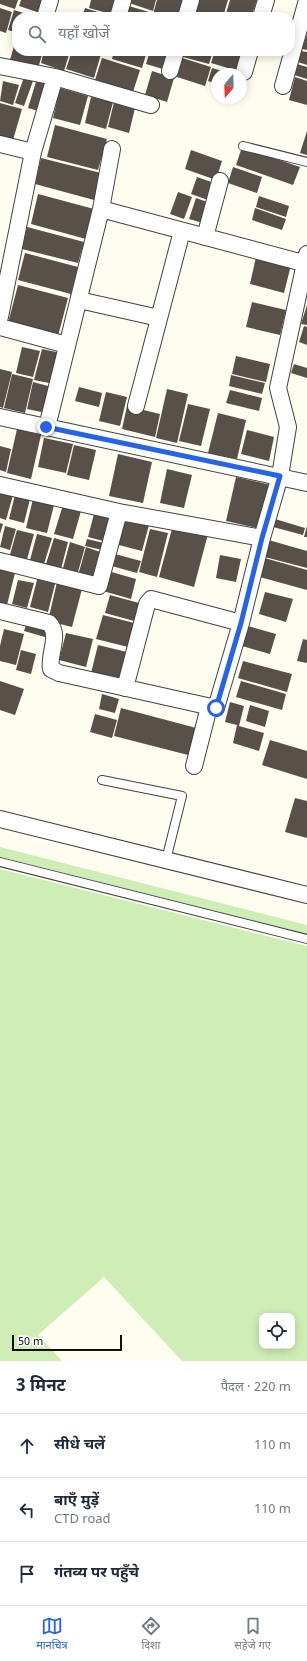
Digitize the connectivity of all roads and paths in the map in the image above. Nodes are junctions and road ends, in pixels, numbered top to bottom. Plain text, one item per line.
1 (50, 0) edge
2 (123, 0) edge
3 (191, 0) edge
4 (266, 0) edge
5 (307, 0) edge
6 (46, 12) edge
7 (119, 12) edge
8 (187, 12) edge
9 (262, 12) edge
10 (295, 43) edge
11 (174, 56) edge
12 (249, 56) edge
13 (291, 56) edge
14 (0, 66) edge
15 (245, 68) edge
16 (170, 71) dead end
17 (54, 77) junction
18 (283, 86) dead end
19 (151, 105) dead end
20 (0, 144) edge
21 (243, 146) dead end
22 (112, 149) dead end
23 (33, 152) junction
24 (307, 162) edge
25 (220, 181) dead end
26 (101, 209) junction
27 (182, 231) junction
28 (205, 237) junction
29 (5, 260) edge
30 (306, 261) edge
31 (78, 300) junction
32 (0, 317) edge
33 (159, 318) junction
34 (0, 327) edge
35 (67, 345) junction
36 (136, 406) dead end
37 (0, 417) edge
38 (46, 427) junction
39 (280, 476) junction
40 (307, 483) edge
41 (0, 485) edge
42 (119, 512) junction
43 (262, 538) junction
44 (0, 561) edge
45 (0, 611) edge
46 (241, 623) junction
47 (125, 688) junction
48 (209, 707) junction
49 (194, 766) dead end
50 (102, 780) dead end
51 (0, 819) edge
52 (166, 860) junction
53 (0, 862) edge
54 (307, 895) edge
55 (307, 939) edge

1 - 6 street
2 - 7 street
3 - 8 street
4 - 9 street
5 - 10 street
11 - 16 street
12 - 15 street
13 - 18 street
14 - 17 street
17 - 19 street
17 - 23 street
20 - 23 street
21 - 24 lane
22 - 26 street
23 - 29 street
25 - 28 street
26 - 27 street
26 - 31 street
27 - 28 street
27 - 33 street
28 - 30 street
29 - 32 street
30 - 39 street
31 - 33 street
31 - 35 street
33 - 36 street
34 - 35 street
35 - 38 street
37 - 38 street
38 - 39 street
39 - 40 street
39 - 43 street
41 - 42 street
42 - 43 street
42 - 44 street
43 - 46 street
45 - 47 street
46 - 47 street
46 - 48 street
47 - 48 street
48 - 49 street
50 - 52 lane
51 - 52 street
52 - 54 street
53 - 55 lane

